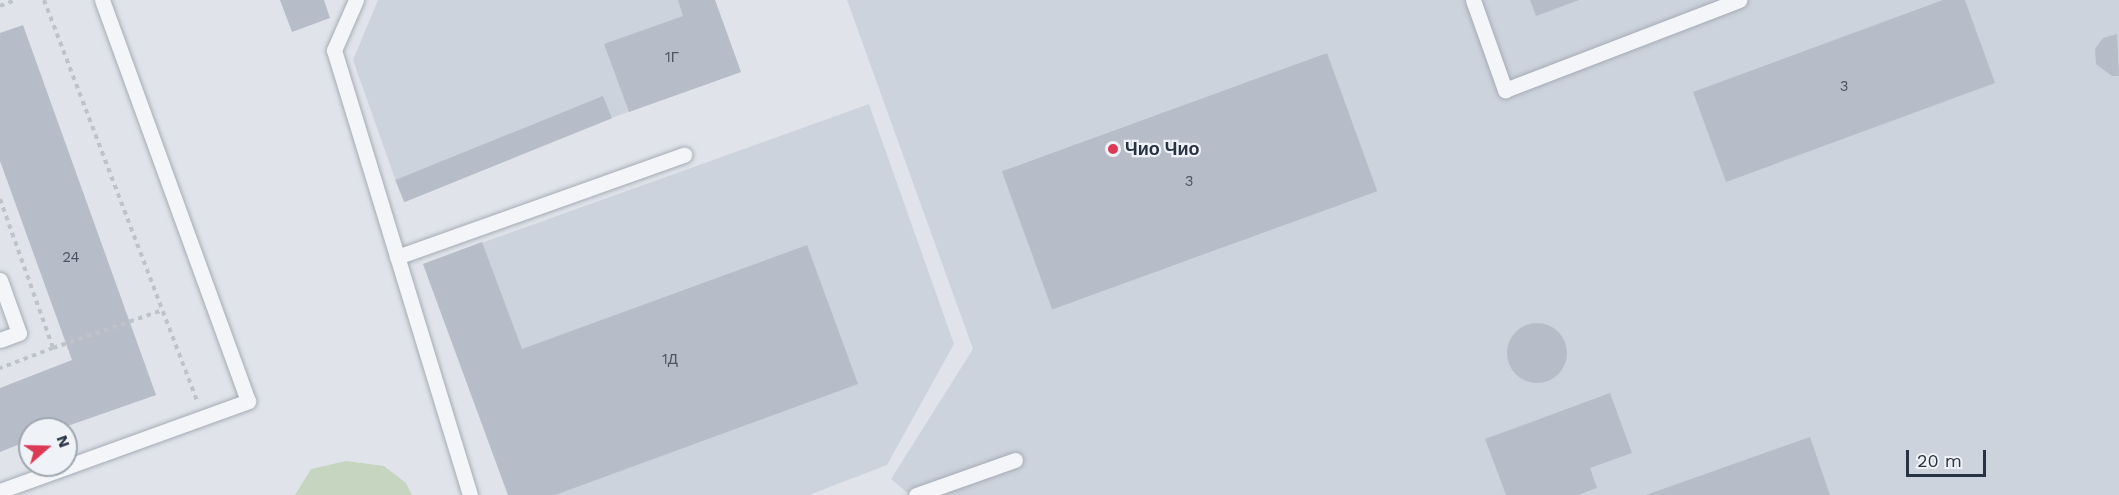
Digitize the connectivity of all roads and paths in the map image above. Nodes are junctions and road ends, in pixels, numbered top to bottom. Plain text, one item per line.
1 (16, 0) edge
2 (45, 0) edge
3 (102, 0) edge
4 (356, 0) edge
5 (1473, 0) edge
6 (1739, 0) edge
7 (0, 6) edge
8 (684, 155) dead end
9 (397, 257) junction
10 (0, 280) edge
11 (163, 310) junction
12 (0, 340) edge
13 (53, 348) dead end
14 (187, 405) dead end
15 (1015, 459) dead end
16 (0, 491) edge
17 (470, 495) edge
18 (916, 495) edge

1 - 7 path
2 - 11 path
3 - 16 lane
4 - 9 lane
5 - 6 lane
8 - 9 lane
9 - 17 lane
10 - 12 lane
11 - 13 path
11 - 14 path
15 - 18 lane

